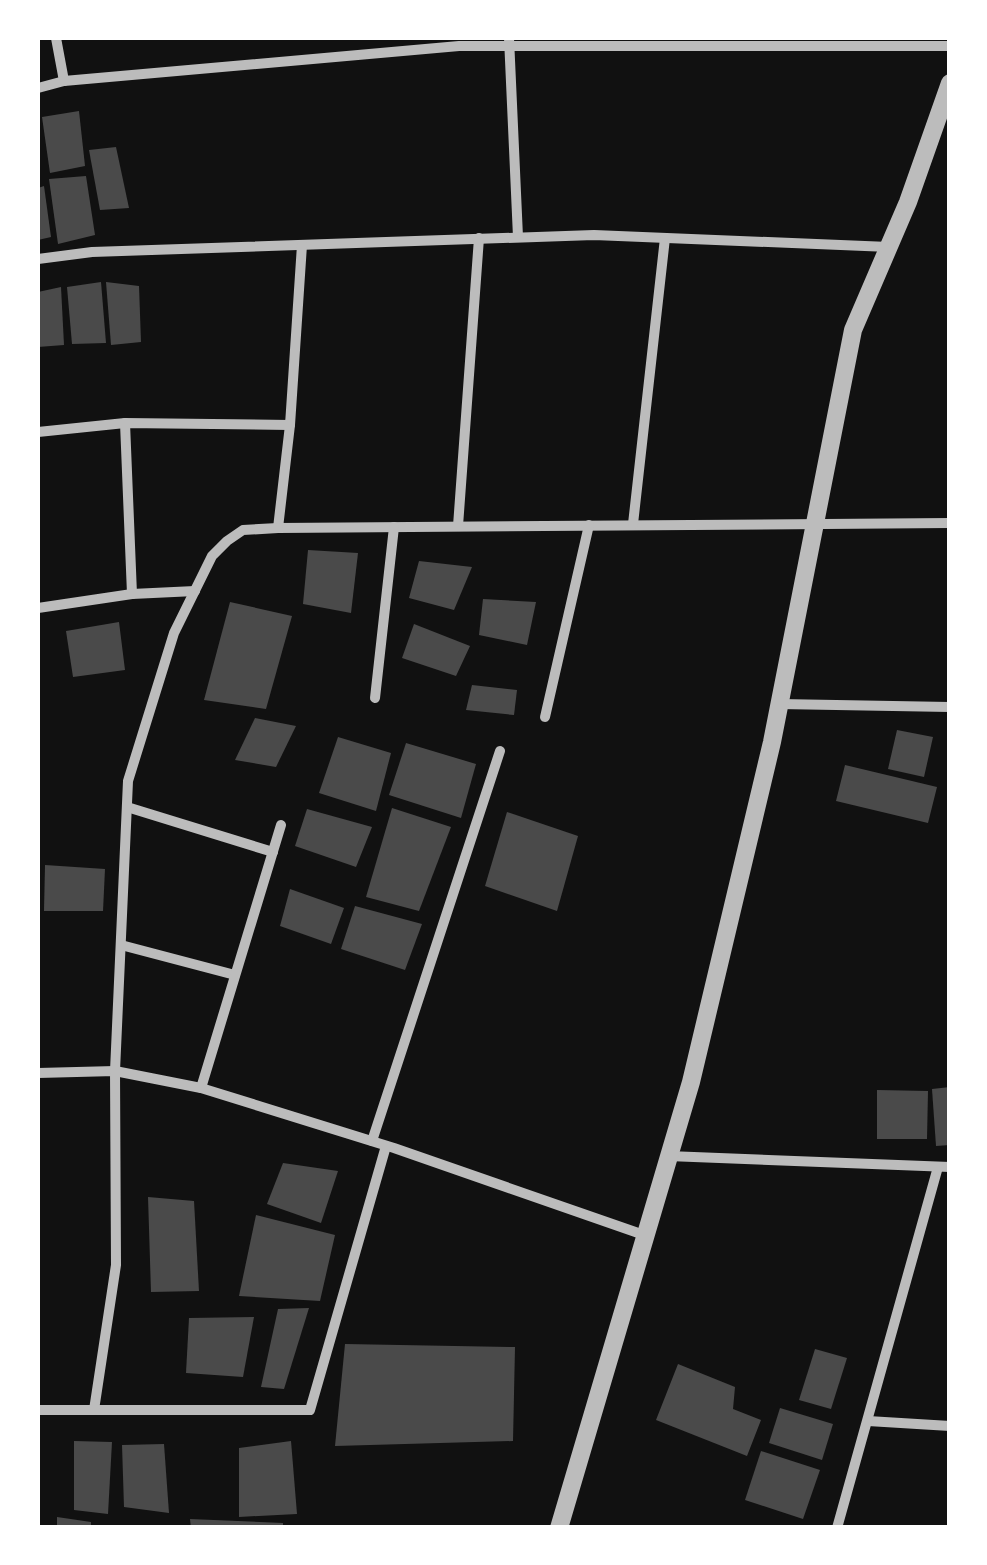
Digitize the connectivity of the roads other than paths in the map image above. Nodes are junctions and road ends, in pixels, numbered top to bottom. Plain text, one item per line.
1 (56, 38) edge
2 (509, 42) edge
3 (950, 46) edge
4 (64, 81) junction
5 (950, 83) edge
6 (38, 88) edge
7 (518, 237) junction
8 (478, 238) junction
9 (665, 238) junction
10 (302, 245) junction
11 (889, 248) junction
12 (38, 259) edge
13 (125, 423) junction
14 (290, 425) junction
15 (38, 432) edge
16 (814, 522) junction
17 (950, 522) edge
18 (633, 524) junction
19 (589, 525) junction
20 (458, 526) junction
21 (394, 527) junction
22 (278, 528) junction
23 (196, 591) junction
24 (132, 594) junction
25 (38, 608) edge
26 (375, 698) dead end
27 (779, 704) junction
28 (950, 707) edge
29 (545, 717) dead end
30 (500, 751) dead end
31 (126, 807) junction
32 (281, 825) dead end
33 (273, 852) junction
34 (121, 945) junction
35 (235, 976) junction
36 (115, 1071) junction
37 (38, 1073) edge
38 (201, 1088) junction
39 (372, 1141) junction
40 (386, 1146) junction
41 (668, 1156) junction
42 (944, 1167) edge
43 (644, 1236) junction
44 (38, 1410) edge
45 (94, 1410) junction
46 (868, 1421) junction
47 (950, 1426) edge
48 (559, 1528) edge
49 (837, 1528) edge

1 - 4 street
2 - 3 street
2 - 4 street
2 - 7 street
4 - 6 street
5 - 11 street
7 - 8 street
7 - 9 street
8 - 10 street
8 - 20 street
9 - 11 street
9 - 18 street
10 - 12 street
10 - 14 street
11 - 16 street
13 - 14 street
13 - 15 street
13 - 24 street
14 - 22 street
16 - 17 street
16 - 18 street
16 - 27 street
18 - 19 street
19 - 20 street
19 - 29 street
20 - 21 street
21 - 22 street
21 - 26 street
22 - 23 street
23 - 24 street
23 - 31 street
24 - 25 street
27 - 28 street
27 - 41 street
30 - 39 street
31 - 33 street
31 - 34 street
32 - 33 street
33 - 35 street
34 - 35 street
34 - 36 street
35 - 38 street
36 - 37 street
36 - 38 street
36 - 45 street
38 - 39 street
39 - 40 street
40 - 43 street
40 - 45 street
41 - 42 street
41 - 43 street
42 - 46 street
43 - 48 street
44 - 45 street
46 - 47 street
46 - 49 street

